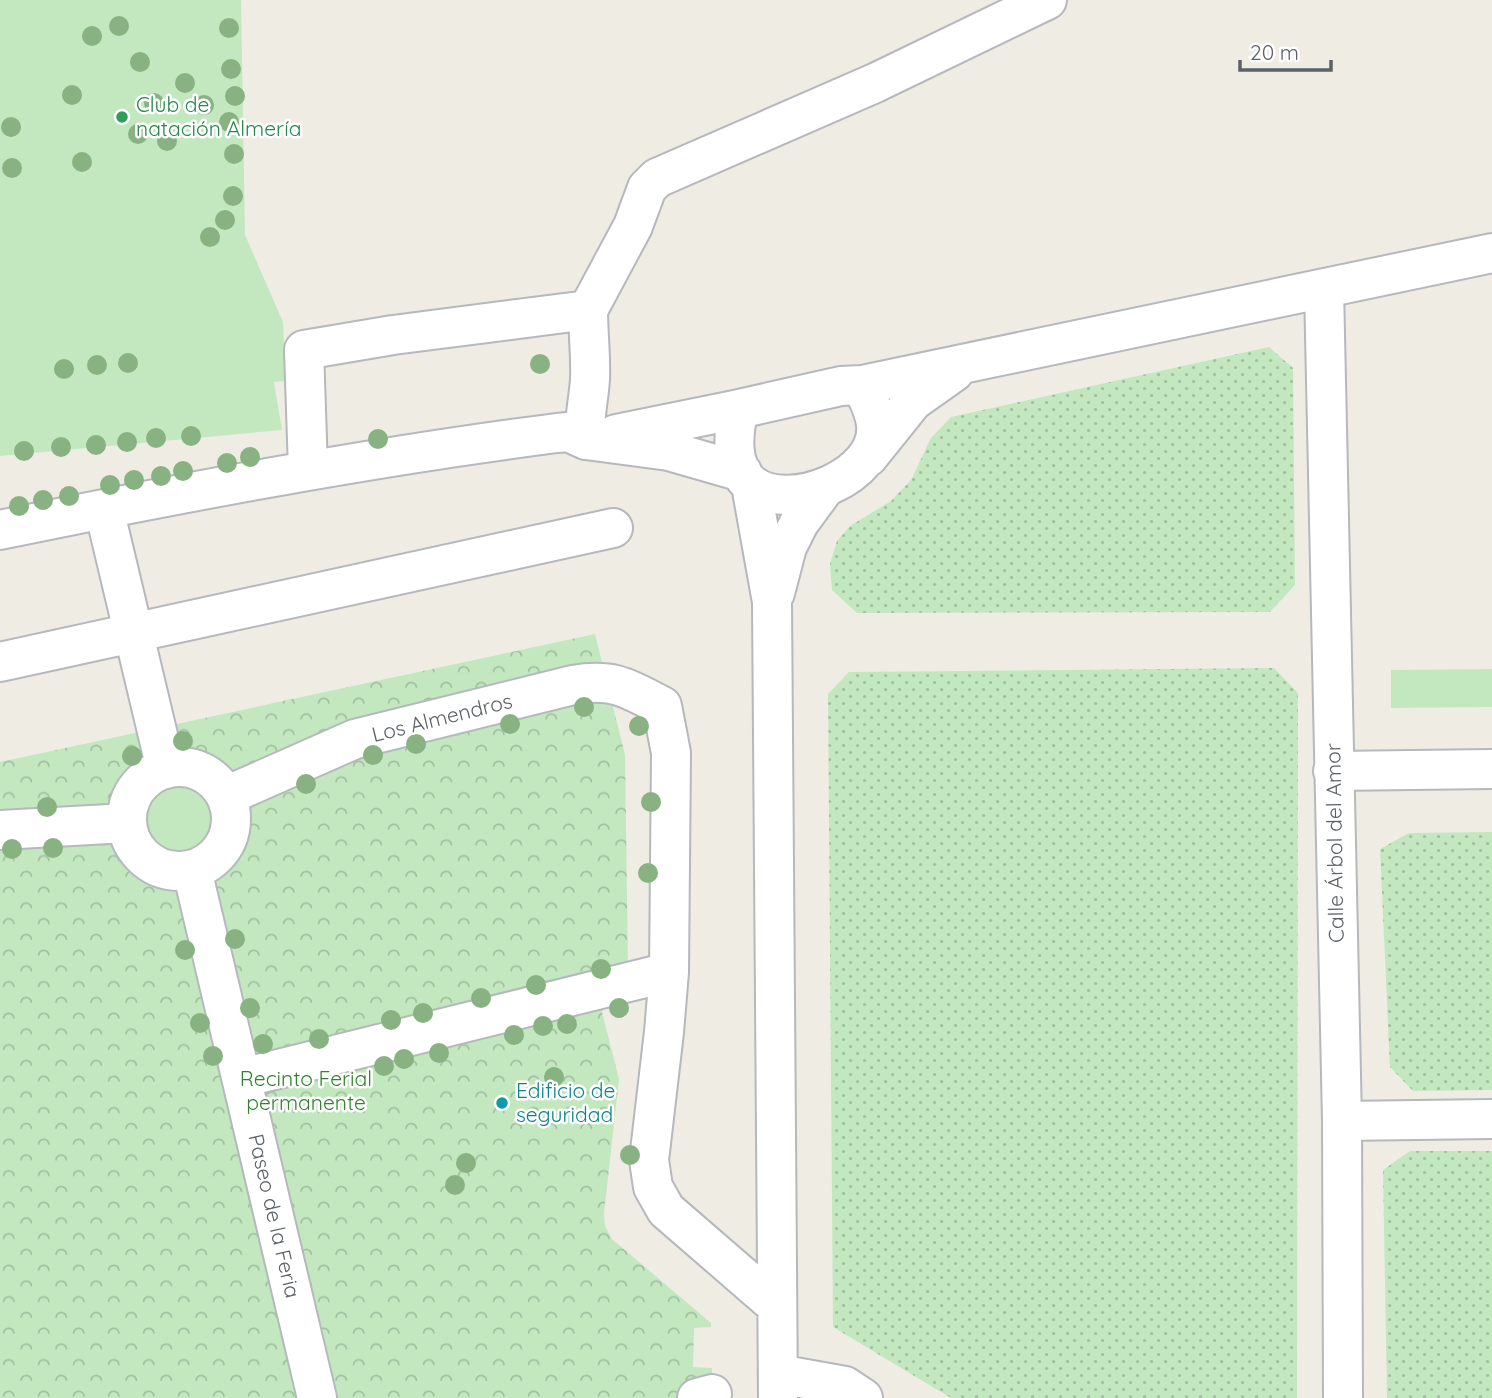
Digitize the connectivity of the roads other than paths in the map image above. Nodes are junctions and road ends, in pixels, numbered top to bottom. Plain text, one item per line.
1 (1047, 0) edge
2 (1492, 253) edge
3 (1324, 288) junction
4 (588, 310) junction
5 (974, 362) junction
6 (862, 385) junction
7 (739, 409) junction
8 (586, 440) junction
9 (867, 459) junction
10 (308, 470) junction
11 (747, 478) junction
12 (824, 489) junction
13 (104, 509) junction
14 (613, 528) dead end
15 (0, 530) edge
16 (772, 602) junction
17 (133, 632) junction
18 (0, 662) edge
19 (166, 769) junction
20 (1492, 769) edge
21 (1333, 771) junction
22 (226, 796) junction
23 (127, 823) junction
24 (0, 830) edge
25 (192, 870) junction
26 (669, 972) junction
27 (242, 1078) junction
28 (1492, 1119) edge
29 (1342, 1121) junction
30 (777, 1306) junction
31 (778, 1386) edge
32 (317, 1398) edge
33 (863, 1398) edge
34 (1343, 1398) edge

1 - 4 street
2 - 3 street
3 - 5 street
3 - 21 street, Calle Árbol del Amor
4 - 8 street
4 - 10 street
5 - 6 street
5 - 9 street
6 - 7 street
6 - 9 street
7 - 8 street
7 - 11 street
8 - 10 street
8 - 11 street
9 - 12 street
10 - 13 street
11 - 12 street
11 - 16 street
12 - 16 street
13 - 15 street
13 - 17 street
14 - 17 street
16 - 30 street
17 - 18 street
17 - 19 street
19 - 22 street
19 - 23 street
20 - 21 street
21 - 29 street, Calle Árbol del Amor
22 - 25 street
22 - 26 street, Los Almendros
23 - 24 street
23 - 25 street
25 - 27 street, Paseo de la Feria
26 - 27 street
26 - 30 street
27 - 32 street, Paseo de la Feria
28 - 29 street
29 - 34 street, Calle Árbol del Amor
30 - 31 street
31 - 33 street

